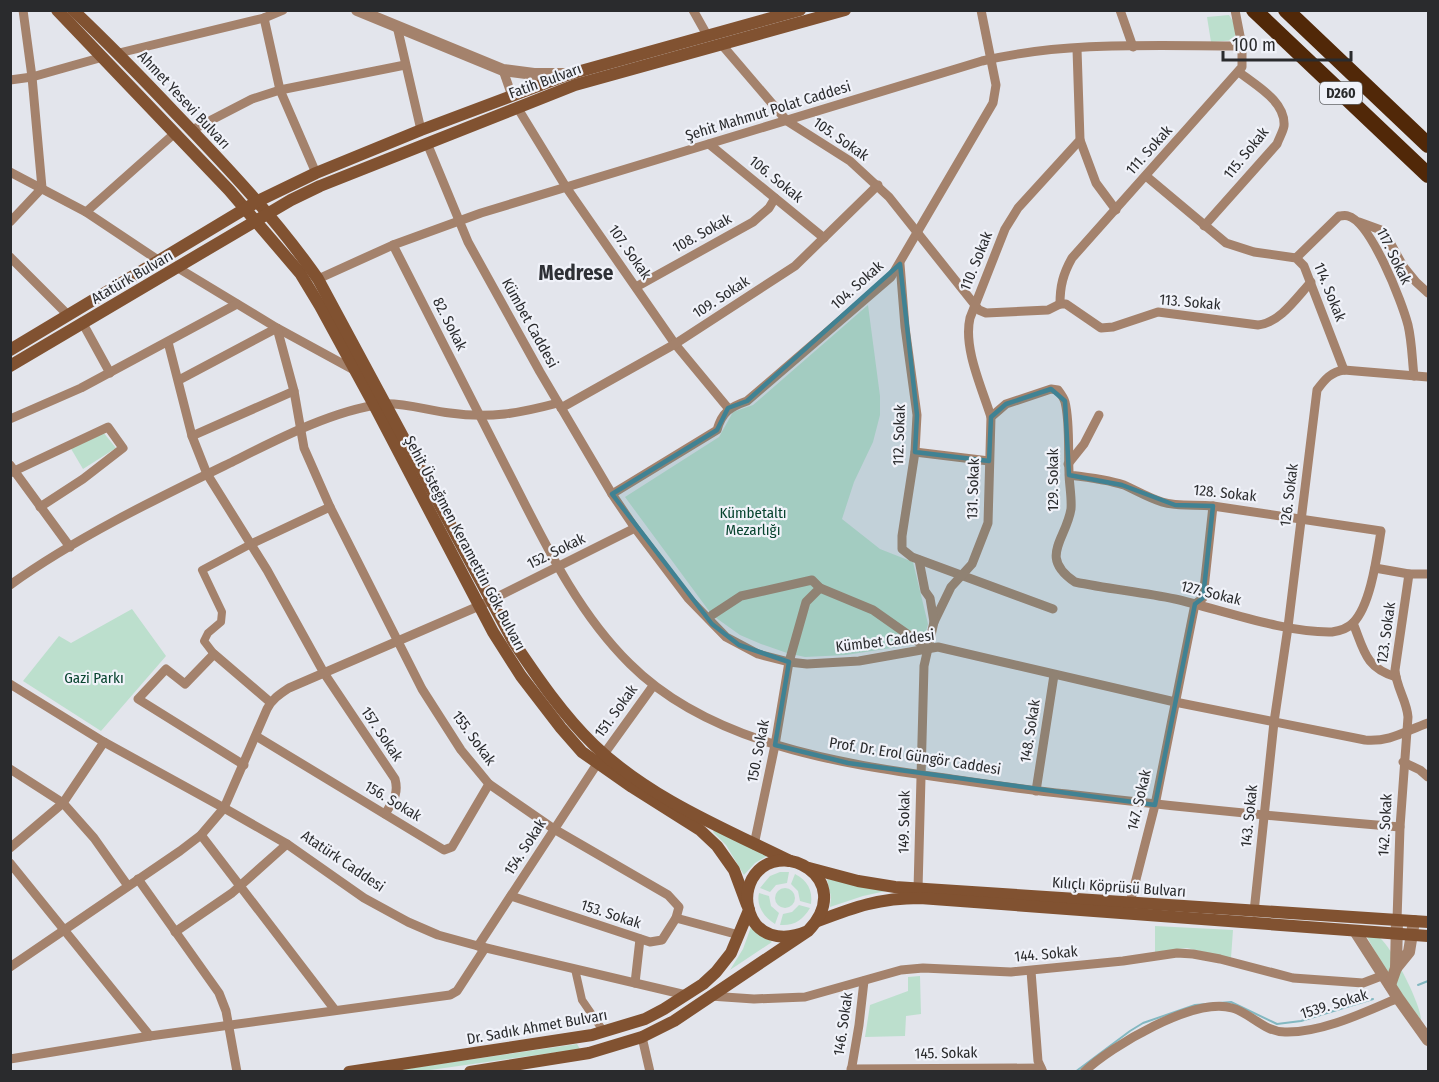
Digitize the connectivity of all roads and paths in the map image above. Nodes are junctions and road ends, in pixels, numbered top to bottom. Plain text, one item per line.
1 (23, 10) edge
2 (57, 10) edge
3 (74, 10) edge
4 (283, 10) edge
5 (693, 10) edge
6 (844, 10) edge
7 (981, 10) edge
8 (1120, 10) edge
9 (1235, 10) edge
10 (1254, 10) edge
11 (1286, 10) edge
12 (362, 11) edge
13 (796, 11) edge
14 (264, 18) junction
15 (397, 26) junction
16 (707, 35) junction
17 (722, 45) junction
18 (1133, 46) junction
19 (1242, 46) junction
20 (1077, 49) junction
21 (119, 53) junction
22 (103, 57) junction
23 (992, 59) junction
24 (405, 65) junction
25 (503, 70) junction
26 (1239, 72) junction
27 (570, 74) junction
28 (32, 77) junction
29 (10, 80) edge
30 (280, 90) junction
31 (514, 101) junction
32 (787, 121) junction
33 (192, 130) junction
34 (421, 130) junction
35 (175, 133) junction
36 (1080, 140) junction
37 (427, 143) junction
38 (709, 144) junction
39 (1428, 145) edge
40 (10, 172) edge
41 (316, 173) junction
42 (1428, 175) edge
43 (1146, 176) junction
44 (878, 186) junction
45 (566, 187) junction
46 (42, 188) junction
47 (775, 198) junction
48 (258, 201) junction
49 (245, 208) junction
50 (1116, 210) junction
51 (86, 212) junction
52 (268, 214) junction
53 (257, 221) junction
54 (458, 221) junction
55 (10, 222) edge
56 (1357, 222) junction
57 (1204, 226) junction
58 (918, 233) junction
59 (824, 238) junction
60 (393, 245) junction
61 (10, 257) edge
62 (1296, 258) junction
63 (158, 260) junction
64 (900, 264) junction
65 (178, 268) junction
66 (318, 279) junction
67 (1311, 282) junction
68 (636, 287) junction
69 (1428, 293) edge
70 (237, 304) junction
71 (1060, 304) junction
72 (975, 305) junction
73 (67, 314) junction
74 (82, 322) junction
75 (277, 328) junction
76 (168, 342) junction
77 (675, 344) junction
78 (10, 350) edge
79 (10, 366) edge
80 (354, 370) junction
81 (1344, 370) junction
82 (110, 373) junction
83 (1414, 376) junction
84 (1428, 378) edge
85 (179, 380) junction
86 (294, 391) junction
87 (380, 404) junction
88 (559, 405) junction
89 (728, 408) junction
90 (1099, 415) dead end
91 (480, 416) junction
92 (991, 417) junction
93 (10, 418) edge
94 (301, 428) junction
95 (192, 436) junction
96 (915, 452) junction
97 (989, 461) junction
98 (1068, 464) junction
99 (12, 469) edge
100 (207, 474) junction
101 (1069, 475) junction
102 (612, 494) junction
103 (1213, 506) junction
104 (40, 507) junction
105 (330, 507) junction
106 (1301, 518) junction
107 (635, 528) junction
108 (251, 544) junction
109 (70, 547) junction
110 (919, 560) junction
111 (557, 567) junction
112 (1375, 568) junction
113 (1409, 574) junction
114 (1428, 574) edge
115 (963, 575) junction
116 (10, 585) edge
117 (820, 588) junction
118 (1126, 591) joint
119 (485, 603) junction
120 (1195, 604) junction
121 (1053, 609) dead end
122 (712, 615) dead end
123 (934, 622) junction
124 (1353, 623) junction
125 (1288, 627) junction
126 (398, 641) junction
127 (927, 648) junction
128 (214, 654) junction
129 (789, 662) junction
130 (324, 673) junction
131 (1054, 675) junction
132 (1396, 677) junction
133 (10, 684) edge
134 (653, 686) junction
135 (270, 702) junction
136 (1175, 702) junction
137 (1274, 722) junction
138 (1428, 723) edge
139 (1406, 731) junction
140 (256, 736) junction
141 (104, 742) junction
142 (775, 745) junction
143 (601, 759) junction
144 (1403, 762) junction
145 (244, 765) junction
146 (10, 769) edge
147 (920, 775) junction
148 (1428, 777) edge
149 (489, 784) junction
150 (1036, 791) junction
151 (63, 803) junction
152 (1155, 805) junction
153 (224, 808) junction
154 (385, 814) junction
155 (1263, 816) junction
156 (1400, 827) junction
157 (554, 829) junction
158 (201, 835) junction
159 (287, 844) junction
160 (754, 845) junction
161 (10, 848) edge
162 (790, 861) junction
163 (10, 863) edge
164 (809, 868) junction
165 (138, 879) junction
166 (128, 886) junction
167 (240, 886) junction
168 (918, 889) junction
169 (511, 896) junction
170 (1130, 903) junction
171 (748, 907) junction
172 (1254, 912) junction
173 (676, 918) junction
174 (1397, 920) junction
175 (818, 921) junction
176 (1414, 921) junction
177 (1428, 922) edge
178 (64, 929) junction
179 (808, 931) junction
180 (1355, 931) junction
181 (176, 932) junction
182 (1396, 934) junction
183 (739, 935) junction
184 (1413, 935) junction
185 (1428, 936) edge
186 (640, 939) junction
187 (481, 947) junction
188 (10, 967) edge
189 (1396, 968) junction
190 (574, 969) junction
191 (1031, 971) junction
192 (1387, 980) junction
193 (864, 981) junction
194 (635, 982) junction
195 (686, 995) junction
196 (710, 996) junction
197 (1398, 998) junction
198 (335, 1010) junction
199 (229, 1026) junction
200 (604, 1032) junction
201 (150, 1036) junction
202 (642, 1037) junction
203 (1428, 1040) edge
204 (10, 1059) edge
205 (497, 1070) edge
206 (851, 1070) edge
207 (1042, 1070) edge
208 (237, 1071) edge
209 (349, 1071) edge
210 (470, 1071) edge
211 (650, 1071) edge
212 (1084, 1071) edge

1 - 28 street
2 - 22 main road, Ahmet Yesevi Bulvarı
3 - 21 main road, Ahmet Yesevi Bulvarı
4 - 14 street
5 - 16 street
6 - 17 main road, Fatih Bulvarı
7 - 23 street, 104. Sokak
8 - 18 street
9 - 19 street
10 - 42 highway, D260
11 - 39 highway, D260
12 - 15 street
13 - 16 main road, Fatih Bulvarı
14 - 21 street
14 - 30 street
15 - 24 street
15 - 25 street
16 - 27 main road, Fatih Bulvarı
17 - 31 main road, Fatih Bulvarı
17 - 32 street, 105. Sokak
18 - 19 street, Şehit Mahmut Polat Caddesi
18 - 20 street, Şehit Mahmut Polat Caddesi
19 - 26 street
20 - 23 street, Şehit Mahmut Polat Caddesi
20 - 36 street
21 - 33 main road, Ahmet Yesevi Bulvarı
22 - 28 street
22 - 35 main road, Ahmet Yesevi Bulvarı
23 - 32 street, Şehit Mahmut Polat Caddesi
23 - 58 street, 104. Sokak
24 - 30 street
24 - 34 street
25 - 27 street
25 - 31 street, 107. Sokak
26 - 43 street, 111. Sokak
26 - 57 street, 115. Sokak
27 - 31 main road, Fatih Bulvarı
28 - 29 street
28 - 46 street
30 - 33 street
30 - 41 street
31 - 34 main road, Fatih Bulvarı
31 - 37 main road, Fatih Bulvarı
31 - 45 street, 107. Sokak
32 - 38 street, Şehit Mahmut Polat Caddesi
32 - 44 street, 105. Sokak
33 - 48 main road, Ahmet Yesevi Bulvarı
34 - 41 main road, Fatih Bulvarı
35 - 49 main road, Ahmet Yesevi Bulvarı
35 - 51 street
36 - 50 street
36 - 72 street, 110. Sokak
37 - 52 main road, Fatih Bulvarı
37 - 54 street, Kümbet Caddesi
38 - 45 street, Şehit Mahmut Polat Caddesi
38 - 47 street, 106. Sokak
40 - 46 street
41 - 48 main road, Fatih Bulvarı
43 - 50 street, 111. Sokak
43 - 57 street, 114. Sokak
44 - 58 street, 105. Sokak
44 - 59 street, 109. Sokak
45 - 54 street, Şehit Mahmut Polat Caddesi
45 - 68 street, 107. Sokak
46 - 51 street
46 - 55 street
47 - 59 street, 106. Sokak
47 - 68 street, 108. Sokak
48 - 49 main road, Fatih Bulvarı
48 - 52 main road, Ahmet Yesevi Bulvarı
49 - 53 main road, Şehit Üsteğmen Keramettin Gök Bulvarı
49 - 63 main road, Atatürk Bulvarı
50 - 71 street, 111. Sokak
51 - 63 street
52 - 53 main road, Atatürk Bulvarı
52 - 66 main road, Şehit Üsteğmen Keramettin Gök Bulvarı
53 - 65 main road, Atatürk Bulvarı
53 - 80 main road, Şehit Üsteğmen Keramettin Gök Bulvarı
54 - 60 street, Şehit Mahmut Polat Caddesi
54 - 88 street, Kümbet Caddesi
56 - 62 street
56 - 69 street
56 - 83 street, 117. Sokak
57 - 62 street, 114. Sokak
58 - 64 street, 104. Sokak
58 - 72 street
59 - 77 street, 109. Sokak
60 - 66 street, Şehit Mahmut Polat Caddesi
60 - 91 street, 82. Sokak
61 - 73 street
62 - 67 street, 114. Sokak
63 - 73 main road, Atatürk Bulvarı
64 - 89 street, 104. Sokak
64 - 96 street, 112. Sokak
65 - 70 street
65 - 74 main road, Atatürk Bulvarı
66 - 87 main road, Şehit Üsteğmen Keramettin Gök Bulvarı
67 - 71 street, 113. Sokak
67 - 81 street, 114. Sokak
68 - 77 street, 107. Sokak
70 - 75 street
70 - 76 street
71 - 72 street
72 - 92 street, 110. Sokak
73 - 78 main road, Atatürk Bulvarı
74 - 79 main road, Atatürk Bulvarı
74 - 82 street
75 - 80 street
75 - 85 street
75 - 86 street, 155. Sokak
76 - 82 street
76 - 85 street, 157. Sokak
77 - 88 street, 109. Sokak
77 - 89 street, 107. Sokak
80 - 87 main road, Şehit Üsteğmen Keramettin Gök Bulvarı
81 - 83 street
81 - 106 street, 126. Sokak
82 - 93 street
83 - 84 street
85 - 95 street, 157. Sokak
86 - 94 street, 155. Sokak
86 - 95 street
87 - 91 street, 109. Sokak
87 - 94 street
87 - 119 main road, Şehit Üsteğmen Keramettin Gök Bulvarı
88 - 91 street, 109. Sokak
88 - 102 street, Kümbet Caddesi
89 - 102 street
90 - 98 street
91 - 111 street, Prof. Dr. Erol Güngör Caddesi
92 - 97 street, 131. Sokak
92 - 98 street, 129. Sokak
94 - 100 street
94 - 105 street, 155. Sokak
95 - 100 street, 157. Sokak
96 - 97 street
96 - 110 street, 112. Sokak
97 - 115 street, 131. Sokak
98 - 101 street, 129. Sokak
99 - 104 street
99 - 104 street
100 - 108 street, 157. Sokak
100 - 109 street
101 - 103 street, 128. Sokak
101 - 118 street, 129. Sokak
102 - 107 street, Kümbet Caddesi
103 - 106 street, 128. Sokak
103 - 120 street
104 - 109 street
105 - 108 street
105 - 126 street, 155. Sokak
106 - 112 street, 128. Sokak
106 - 125 street, 126. Sokak
107 - 111 street, 152. Sokak
107 - 129 street, Kümbet Caddesi
108 - 128 street
108 - 130 street, 157. Sokak
109 - 116 street
110 - 115 street
110 - 123 street, 112. Sokak
111 - 119 street, 152. Sokak
111 - 134 street, Prof. Dr. Erol Güngör Caddesi
112 - 113 street
112 - 124 street
113 - 114 street
113 - 132 street, 123. Sokak
115 - 121 street
115 - 123 street, 131. Sokak
117 - 122 street
117 - 127 street
117 - 129 street, 150. Sokak
118 - 120 street, 127. Sokak
119 - 126 street, 152. Sokak
119 - 143 main road, Şehit Üsteğmen Keramettin Gök Bulvarı
120 - 125 street, 127. Sokak
120 - 136 street
123 - 127 street, 112. Sokak
124 - 125 street, 127. Sokak
124 - 132 street
125 - 137 street, 126. Sokak
126 - 130 street, 152. Sokak
126 - 149 street, 155. Sokak
127 - 129 street, Kümbet Caddesi
127 - 131 street, Kümbet Caddesi
127 - 147 street, 149. Sokak
128 - 135 street
128 - 145 street
129 - 142 street, 150. Sokak
130 - 135 street, 152. Sokak
130 - 154 street, 157. Sokak
131 - 136 street, Kümbet Caddesi
131 - 150 street, 148. Sokak
132 - 139 street, 123. Sokak
133 - 141 street, Atatürk Caddesi
134 - 142 street, Prof. Dr. Erol Güngör Caddesi
134 - 143 street, 151. Sokak
135 - 140 street
136 - 137 street, Kümbet Caddesi
136 - 152 street, 147. Sokak
137 - 139 street, Kümbet Caddesi
137 - 155 street, 143. Sokak
138 - 139 street, Kümbet Caddesi
139 - 144 street, 142. Sokak
140 - 145 street
140 - 154 street, 156. Sokak
141 - 151 street
141 - 153 street, Atatürk Caddesi
142 - 147 street, Prof. Dr. Erol Güngör Caddesi
142 - 160 street, 150. Sokak
143 - 157 street, 154. Sokak
143 - 160 main road, Şehit Üsteğmen Keramettin Gök Bulvarı
143 - 171 main road, Şehit Üsteğmen Keramettin Gök Bulvarı
144 - 148 street
144 - 156 street, 142. Sokak
145 - 153 street
146 - 151 street
147 - 150 street, Prof. Dr. Erol Güngör Caddesi
147 - 168 street, 149. Sokak
149 - 154 street, 156. Sokak
149 - 157 street, 155. Sokak
150 - 152 street, Prof. Dr. Erol Güngör Caddesi
151 - 161 street
151 - 166 street
152 - 155 street, Prof. Dr. Erol Güngör Caddesi
152 - 170 street, 147. Sokak
153 - 158 street
153 - 159 street, Atatürk Caddesi
155 - 156 street, Prof. Dr. Erol Güngör Caddesi
155 - 172 street, 143. Sokak
156 - 174 street, 142. Sokak
157 - 169 street, 154. Sokak
157 - 173 street
158 - 165 street
158 - 167 street
159 - 167 street
159 - 187 street, Atatürk Caddesi
160 - 162 main road, Şehit Üsteğmen Keramettin Gök Bulvarı
162 - 164 main road
162 - 171 main road
163 - 178 street
164 - 168 main road, Kılıçlı Köprüsü Bulvarı
164 - 175 main road
165 - 166 street
165 - 181 street
166 - 178 street
167 - 181 street
167 - 198 street
168 - 170 main road, Kılıçlı Köprüsü Bulvarı
169 - 186 street, 153. Sokak
169 - 187 street, 154. Sokak
170 - 172 main road, Kılıçlı Köprüsü Bulvarı
171 - 179 main road
171 - 183 main road, Dr. Sadık Ahmet Bulvarı
172 - 174 main road, Kılıçlı Köprüsü Bulvarı
173 - 183 street
173 - 186 street, 153. Sokak
174 - 176 main road, Kılıçlı Köprüsü Bulvarı
174 - 182 street
175 - 179 main road
175 - 180 main road, Kılıçlı Köprüsü Bulvarı
176 - 177 main road, Kılıçlı Köprüsü Bulvarı
176 - 184 street
178 - 188 street
178 - 201 street
179 - 196 main road
180 - 182 main road, Kılıçlı Köprüsü Bulvarı
180 - 192 street
181 - 199 street
182 - 184 main road, Kılıçlı Köprüsü Bulvarı
182 - 189 street
183 - 195 main road, Dr. Sadık Ahmet Bulvarı
184 - 185 main road, Kılıçlı Köprüsü Bulvarı
184 - 189 street
186 - 194 street
187 - 190 street, Atatürk Caddesi
187 - 198 street, 154. Sokak
189 - 192 street
190 - 194 street, Atatürk Caddesi
190 - 200 street
191 - 192 street, 144. Sokak
191 - 193 street, 144. Sokak
191 - 207 street
192 - 197 street
193 - 196 street, 144. Sokak
193 - 206 street, 146. Sokak
194 - 195 street, Atatürk Caddesi
195 - 200 main road, Dr. Sadık Ahmet Bulvarı
196 - 202 main road
197 - 203 street
197 - 212 street, 1539. Sokak
198 - 199 street, 154. Sokak
199 - 201 street, 154. Sokak
199 - 208 street
200 - 209 main road, Dr. Sadık Ahmet Bulvarı
201 - 204 street, 154. Sokak
202 - 205 main road
202 - 211 street
205 - 210 main road
206 - 207 street, 145. Sokak

